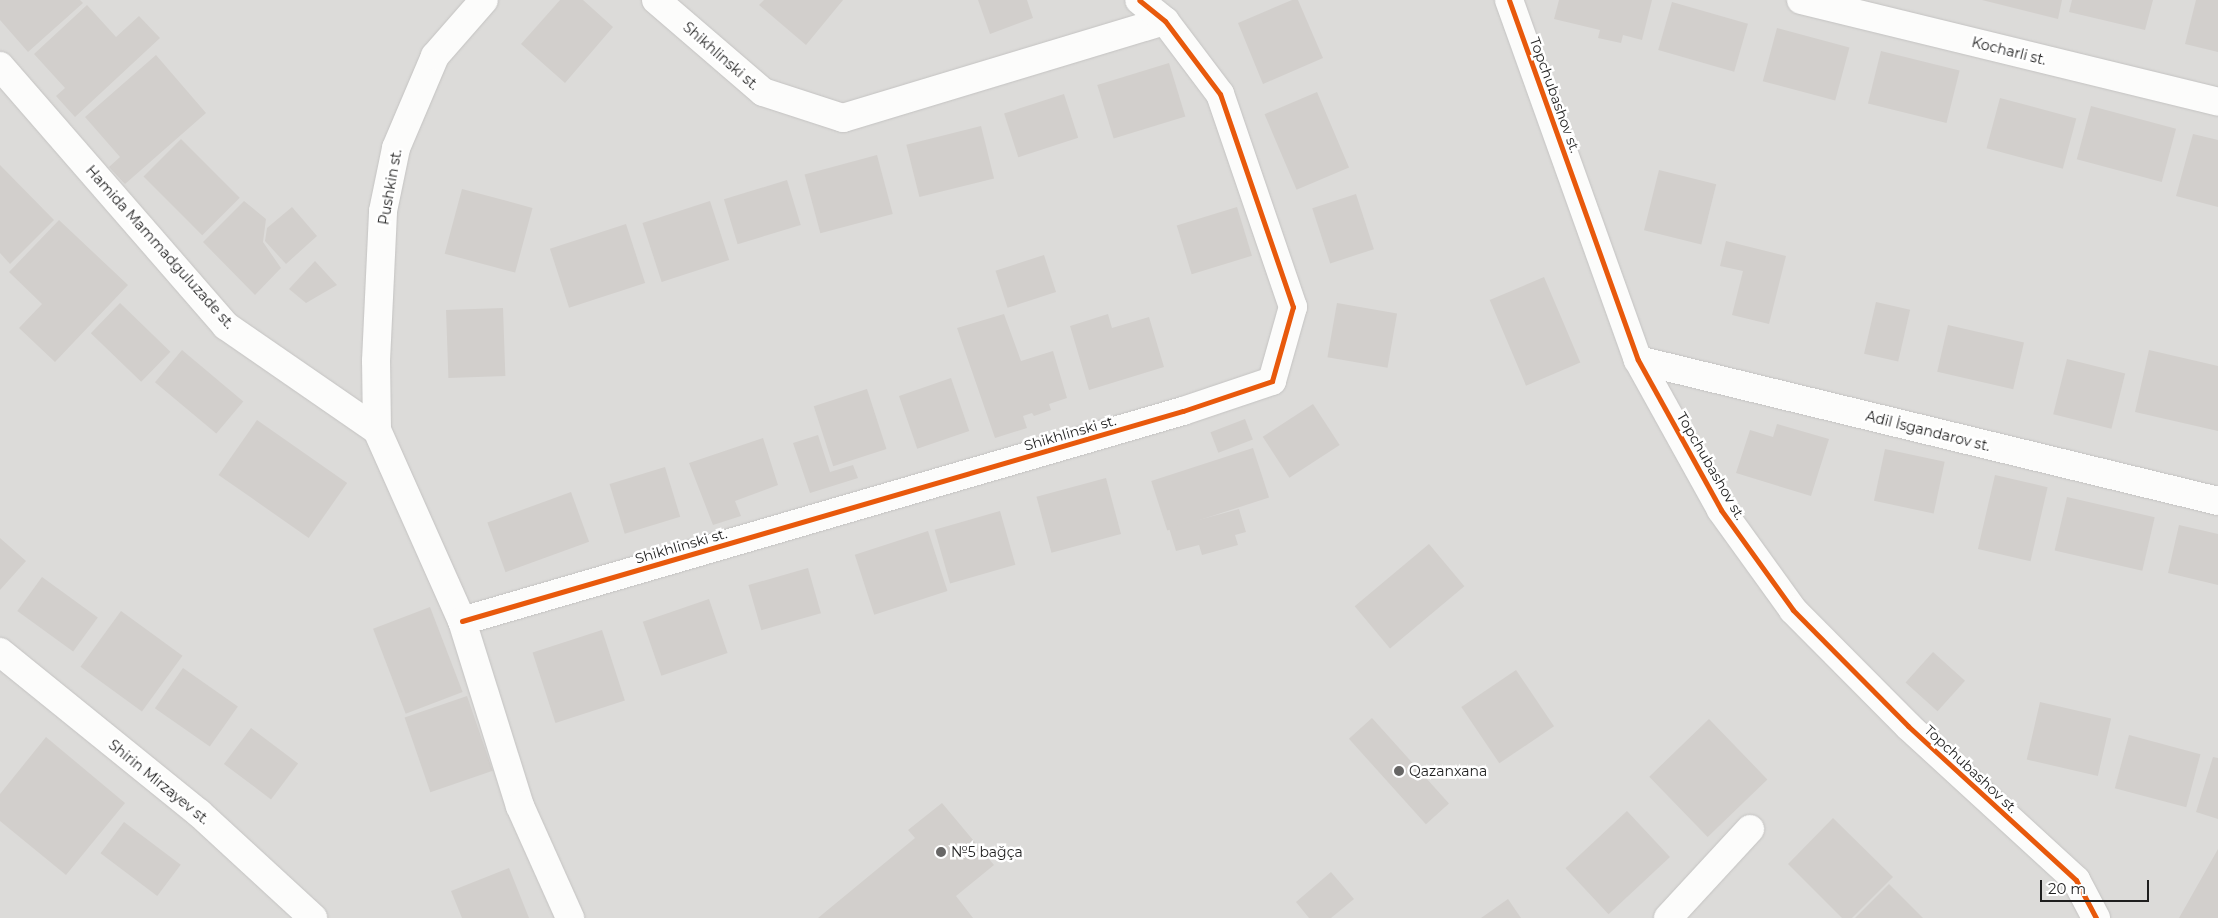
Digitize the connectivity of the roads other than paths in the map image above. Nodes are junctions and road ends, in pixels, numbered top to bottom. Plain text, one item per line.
1 (484, 0) edge
2 (656, 0) edge
3 (1139, 0) edge
4 (1509, 0) edge
5 (1801, 0) edge
6 (1165, 21) junction
7 (0, 66) edge
8 (2218, 102) edge
9 (1638, 360) junction
10 (377, 430) junction
11 (2218, 501) edge
12 (462, 621) junction
13 (0, 652) edge
14 (1750, 829) dead end
15 (1674, 916) edge
16 (313, 918) edge
17 (570, 918) edge
18 (2096, 918) edge

1 - 10 street, Pushkin st.
2 - 6 street, Shikhlinski st.
3 - 6 street, Shikhlinski st.
4 - 9 street, Topchubashov st.
5 - 8 street, Kocharli st.
6 - 12 street, Shikhlinski st.
7 - 10 street, Hamida Mammadguluzade st.
9 - 11 street, Adil İsgandarov st.
9 - 18 street, Topchubashov st.
10 - 12 street
12 - 17 street
13 - 16 street, Shirin Mirzayev st.
14 - 15 street

